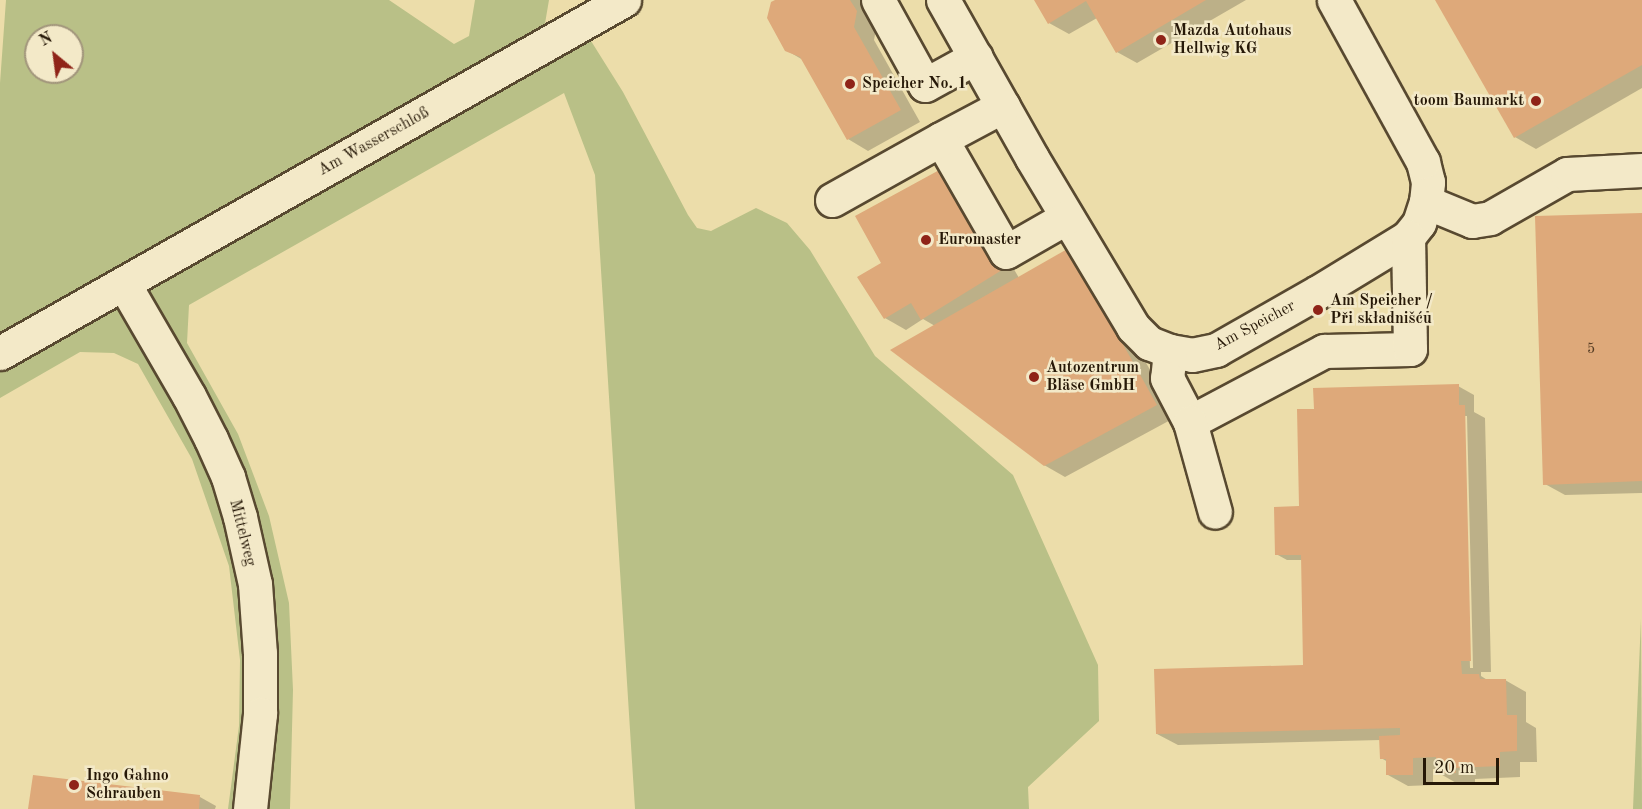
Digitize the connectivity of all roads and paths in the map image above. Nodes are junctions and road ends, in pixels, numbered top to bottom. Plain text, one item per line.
1 (624, 0) edge
2 (878, 0) edge
3 (943, 0) edge
4 (1334, 0) edge
5 (976, 57) junction
6 (1003, 106) junction
7 (942, 140) junction
8 (1642, 171) edge
9 (832, 200) dead end
10 (1426, 202) junction
11 (1067, 217) junction
12 (1408, 237) junction
13 (124, 284) junction
14 (1170, 351) junction
15 (0, 353) edge
16 (1190, 422) junction
17 (1215, 512) dead end
18 (250, 809) edge

1 - 13 street, Am Wasserschloß
2 - 5 street
3 - 5 street, Am Speicher
4 - 10 street, Am Speicher
5 - 6 street, Am Speicher
6 - 7 street
6 - 11 street, Am Speicher
7 - 9 street
7 - 11 street
8 - 10 street
10 - 12 street, Am Speicher
11 - 14 street, Am Speicher
12 - 14 street, Am Speicher
12 - 16 street
13 - 15 street, Am Wasserschloß
13 - 18 street, Mittelweg
14 - 16 street
16 - 17 street

